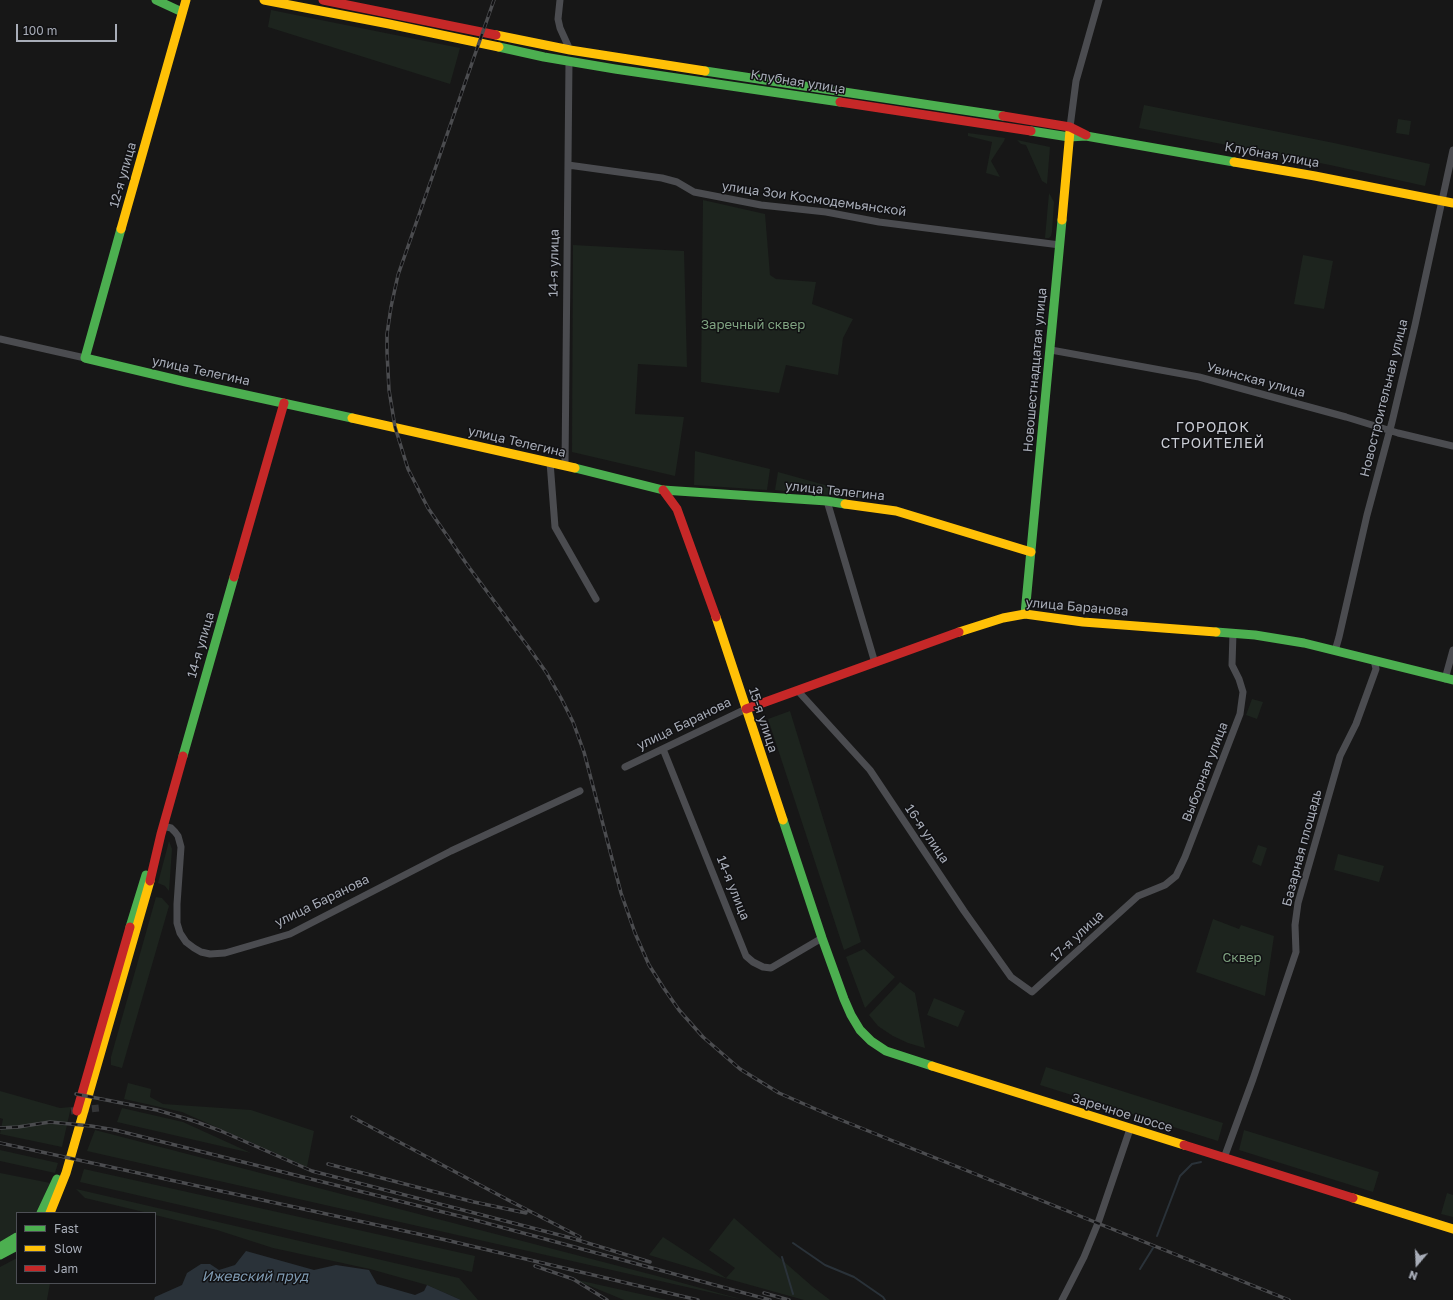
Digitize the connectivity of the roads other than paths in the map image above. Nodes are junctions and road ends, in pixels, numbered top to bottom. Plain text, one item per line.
1 (156, 0) edge
2 (186, 0) edge
3 (264, 0) edge
4 (323, 0) edge
5 (560, 0) edge
6 (1100, 0) edge
7 (182, 12) junction
8 (570, 50) junction
9 (569, 61) junction
10 (1070, 127) junction
11 (1086, 136) junction
12 (1069, 137) junction
13 (1453, 150) edge
14 (568, 164) junction
15 (1442, 202) junction
16 (1453, 203) edge
17 (1060, 245) junction
18 (0, 339) edge
19 (1050, 350) junction
20 (85, 358) junction
21 (284, 403) junction
22 (1390, 430) junction
23 (1453, 446) edge
24 (550, 462) junction
25 (565, 466) junction
26 (663, 490) junction
27 (827, 501) junction
28 (1030, 552) junction
29 (596, 599) dead end
30 (1025, 614) junction
31 (1233, 633) junction
32 (1453, 650) edge
33 (1335, 651) junction
34 (1374, 660) junction
35 (875, 663) junction
36 (1449, 680) edge
37 (798, 691) junction
38 (746, 709) junction
39 (663, 749) junction
40 (625, 767) dead end
41 (580, 791) dead end
42 (162, 830) junction
43 (1138, 896) joint
44 (822, 938) junction
45 (831, 962) joint
46 (1032, 992) joint
47 (1130, 1129) junction
48 (1224, 1158) junction
49 (47, 1211) edge
50 (1453, 1229) edge
51 (16, 1238) edge
52 (0, 1247) edge
53 (16, 1247) edge
54 (0, 1255) edge
55 (1062, 1300) edge

1 - 7 main road
2 - 7 main road, 12-я улица
3 - 9 main road, Клубная улица
4 - 8 main road, Клубная улица
5 - 8 street
6 - 10 street
7 - 20 main road, 12-я улица
8 - 9 main road
8 - 10 main road, Клубная улица
9 - 12 main road, Клубная улица
9 - 14 street, 14-я улица
10 - 11 main road, Клубная улица
10 - 12 main road, Новошестнадцатая улица
11 - 12 main road, Клубная улица
11 - 15 main road, Клубная улица
12 - 17 main road, Новошестнадцатая улица
13 - 15 street, Новостроительная улица
14 - 17 street, улица Зои Космодемьянской
14 - 25 street, 14-я улица
15 - 16 main road, Клубная улица
15 - 22 street, Новостроительная улица
17 - 19 main road, Новошестнадцатая улица
18 - 20 street, улица Телегина
19 - 22 street, Увинская улица
19 - 28 main road, Новошестнадцатая улица
20 - 21 main road, улица Телегина
21 - 24 main road, улица Телегина
21 - 42 main road, 14-я улица
22 - 23 street, Увинская улица
22 - 33 street, Новостроительная улица
24 - 25 main road, улица Телегина
24 - 29 street
25 - 26 main road, улица Телегина
26 - 27 main road, улица Телегина
26 - 38 main road, 15-я улица
27 - 28 main road, улица Телегина
27 - 35 street
28 - 30 main road, Новошестнадцатая улица
30 - 31 main road, улица Баранова
30 - 35 main road, улица Баранова
31 - 33 main road, улица Баранова
31 - 43 street, Выборная улица
32 - 36 street
33 - 34 main road, улица Баранова
34 - 36 main road, улица Баранова
34 - 48 street, Базарная площадь
35 - 37 main road, улица Баранова
37 - 38 main road, улица Баранова
37 - 46 street, 16-я улица
38 - 39 street, улица Баранова
38 - 44 main road, 15-я улица
39 - 40 street, улица Баранова
39 - 44 street, 14-я улица
41 - 42 street, улица Баранова
42 - 49 main road, 14-я улица
43 - 46 street, 17-я улица
44 - 45 main road, 15-я улица
45 - 47 main road, Заречное шоссе
47 - 48 main road, Заречное шоссе
47 - 55 street
48 - 50 main road, Заречное шоссе
51 - 52 main road
53 - 54 main road

